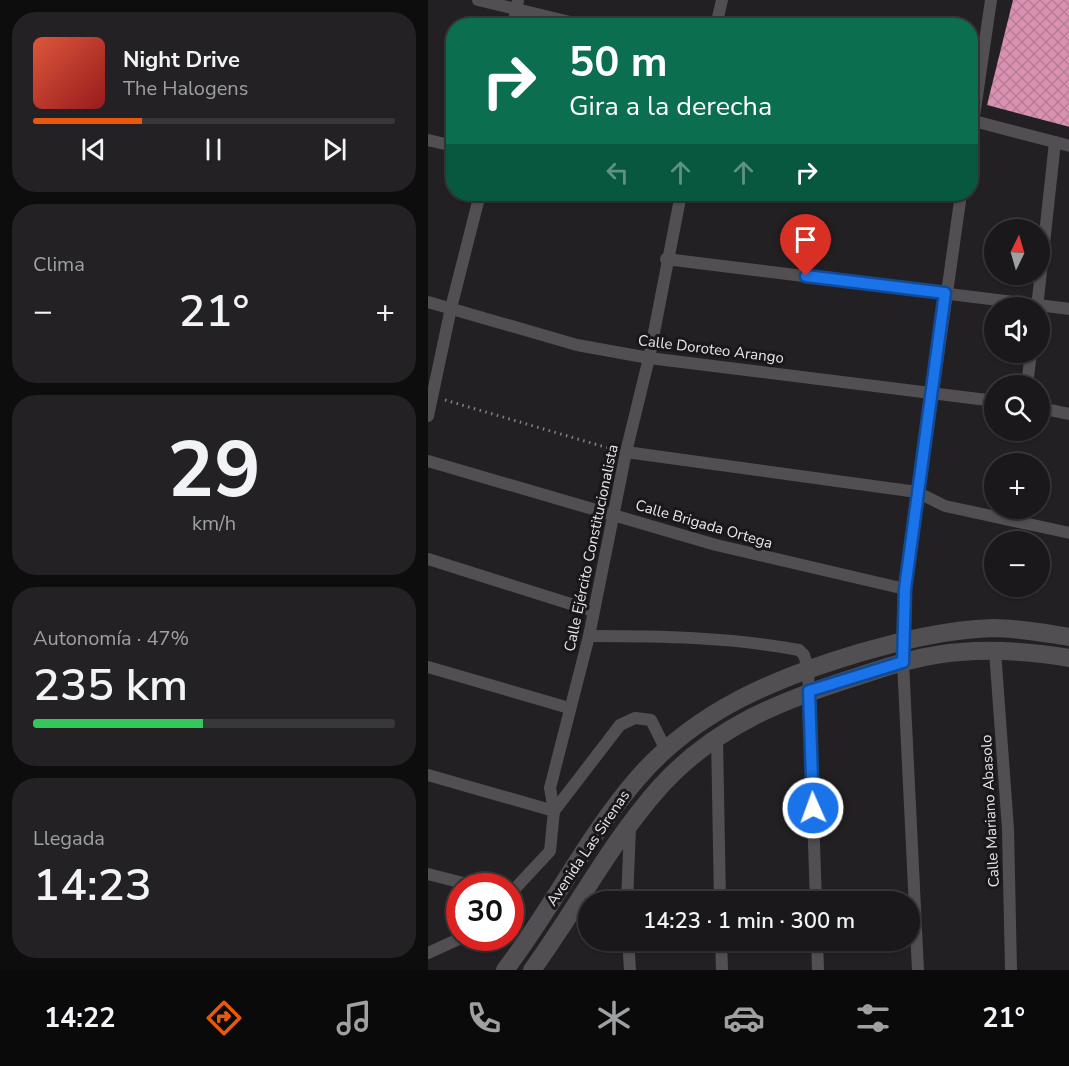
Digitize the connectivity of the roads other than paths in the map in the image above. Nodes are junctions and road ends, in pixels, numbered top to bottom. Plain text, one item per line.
1 (478, 0) edge
2 (722, 0) edge
3 (991, 0) edge
4 (517, 4) edge
5 (562, 18) edge
6 (718, 18) edge
7 (978, 71) edge
8 (978, 123) edge
9 (428, 140) edge
10 (1055, 142) junction
11 (446, 144) edge
12 (1070, 146) edge
13 (478, 201) edge
14 (679, 201) edge
15 (960, 201) edge
16 (666, 259) junction
17 (945, 293) junction
18 (1038, 297) edge
19 (984, 298) edge
20 (428, 302) edge
21 (1050, 307) edge
22 (451, 308) junction
23 (1070, 309) edge
24 (649, 358) junction
25 (933, 391) junction
26 (984, 399) edge
27 (1050, 410) edge
28 (1070, 414) edge
29 (428, 416) edge
30 (626, 452) junction
31 (428, 461) edge
32 (917, 492) junction
33 (613, 513) junction
34 (1070, 533) edge
35 (428, 559) edge
36 (905, 589) junction
37 (593, 611) junction
38 (589, 636) junction
39 (1070, 637) edge
40 (902, 639) junction
41 (995, 651) junction
42 (1070, 658) edge
43 (903, 662) junction
44 (428, 667) edge
45 (808, 668) junction
46 (809, 691) junction
47 (569, 708) junction
48 (717, 737) junction
49 (666, 750) junction
50 (428, 775) edge
51 (554, 811) junction
52 (630, 825) junction
53 (428, 874) edge
54 (446, 879) edge
55 (524, 879) edge
56 (627, 891) edge
57 (720, 891) edge
58 (816, 891) edge
59 (446, 945) edge
60 (629, 951) edge
61 (721, 951) edge
62 (817, 951) edge
63 (428, 953) edge
64 (505, 970) edge
65 (532, 970) edge
66 (630, 970) edge
67 (722, 970) edge
68 (818, 970) edge
69 (918, 970) edge
70 (1011, 970) edge

1 - 4 street
2 - 6 street
3 - 7 street
4 - 5 street
8 - 10 street
9 - 11 street
10 - 12 street
10 - 18 street
13 - 22 street
14 - 16 street, Calle Ejército Constitucionalista
15 - 17 street
16 - 17 street
16 - 24 street, Calle Ejército Constitucionalista
17 - 19 street
17 - 25 street
20 - 22 street, Calle Doroteo Arango
21 - 23 street
22 - 24 street, Calle Doroteo Arango
22 - 29 street
24 - 25 street, Calle Doroteo Arango
24 - 30 street, Calle Ejército Constitucionalista
25 - 26 street, Calle Doroteo Arango
25 - 32 street
27 - 28 street
30 - 32 street
30 - 33 street, Calle Ejército Constitucionalista
31 - 33 street, Calle Brigada Ortega
32 - 34 street
32 - 36 street
33 - 36 street, Calle Brigada Ortega
33 - 37 street, Calle Ejército Constitucionalista
35 - 37 street
36 - 40 street
37 - 38 street, Calle Ejército Constitucionalista
38 - 45 street
38 - 47 street, Calle Ejército Constitucionalista
39 - 40 main road, Avenida Las Sirenas
40 - 43 street
40 - 45 main road, Avenida Las Sirenas
41 - 42 main road, Avenida Las Sirenas
41 - 43 main road, Avenida Las Sirenas
41 - 70 street, Calle Mariano Abasolo
43 - 46 main road, Avenida Las Sirenas
43 - 69 street
44 - 47 street
45 - 46 street
45 - 49 main road, Avenida Las Sirenas
46 - 48 main road, Avenida Las Sirenas
46 - 58 street
47 - 51 street, Calle Ejército Constitucionalista
48 - 52 main road, Avenida Las Sirenas
48 - 57 street
49 - 51 street
49 - 64 main road, Avenida Las Sirenas
50 - 51 street
51 - 55 street, Calle Ejército Constitucionalista
52 - 56 street
52 - 65 main road, Avenida Las Sirenas
53 - 54 street
59 - 63 street
60 - 66 street
61 - 67 street
62 - 68 street

